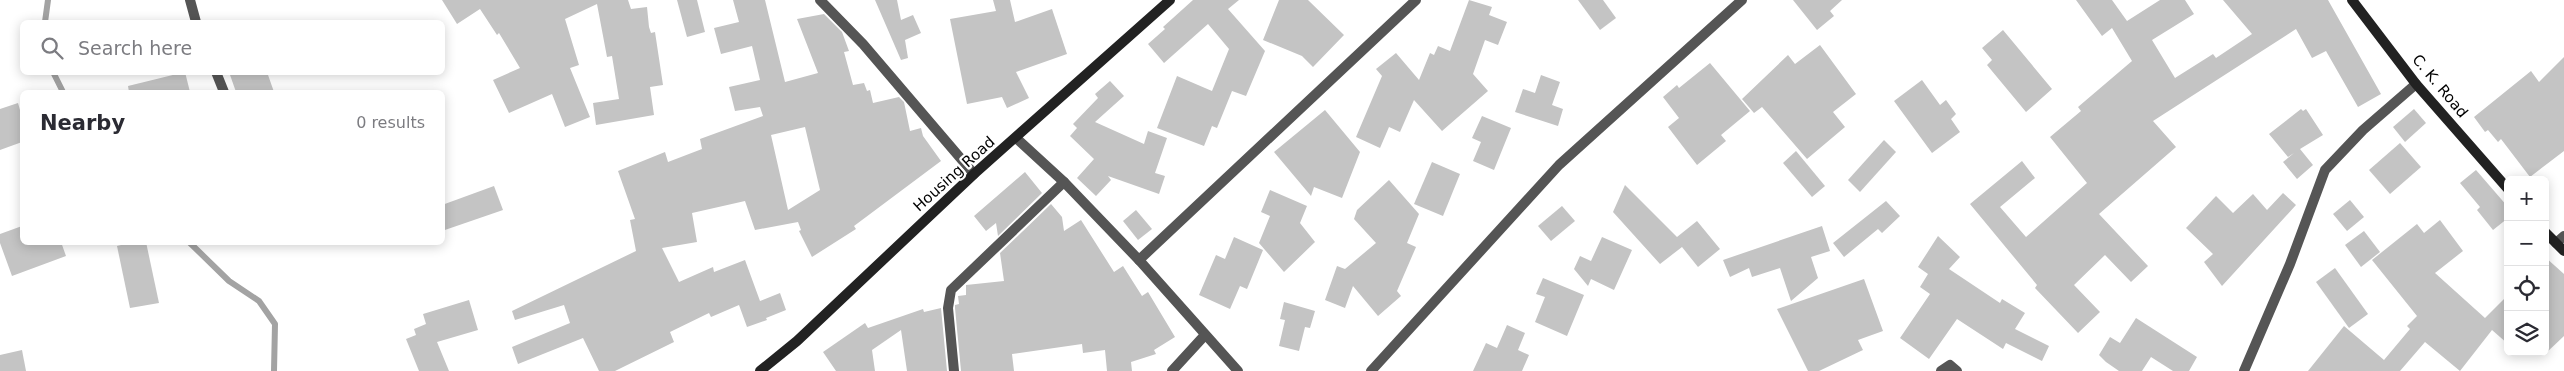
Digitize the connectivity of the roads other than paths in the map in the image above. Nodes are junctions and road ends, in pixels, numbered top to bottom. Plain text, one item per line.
1 (190, 0) edge
2 (820, 0) edge
3 (1170, 0) edge
4 (1416, 0) edge
5 (1742, 0) edge
6 (2352, 0) edge
7 (195, 20) edge
8 (217, 75) edge
9 (2416, 84) junction
10 (223, 90) edge
11 (1016, 138) junction
12 (974, 174) junction
13 (1064, 182) junction
14 (2504, 184) edge
15 (2560, 239) edge
16 (2564, 251) edge
17 (1139, 260) junction
18 (1205, 335) junction
19 (760, 371) edge
20 (954, 371) edge
21 (1172, 371) edge
22 (1238, 371) edge
23 (1370, 371) edge
24 (1941, 371) edge
25 (1957, 371) edge
26 (2244, 371) edge

1 - 7 street
2 - 12 street
3 - 11 street, Housing Road
4 - 17 street
5 - 23 street
6 - 9 street, C. K. Road
8 - 10 street
9 - 14 street, C. K. Road
9 - 26 street
11 - 12 street, Housing Road
11 - 13 street
12 - 19 street, Housing Road
13 - 17 street
13 - 20 street
15 - 16 street
17 - 18 street
18 - 21 street
18 - 22 street
24 - 25 street

